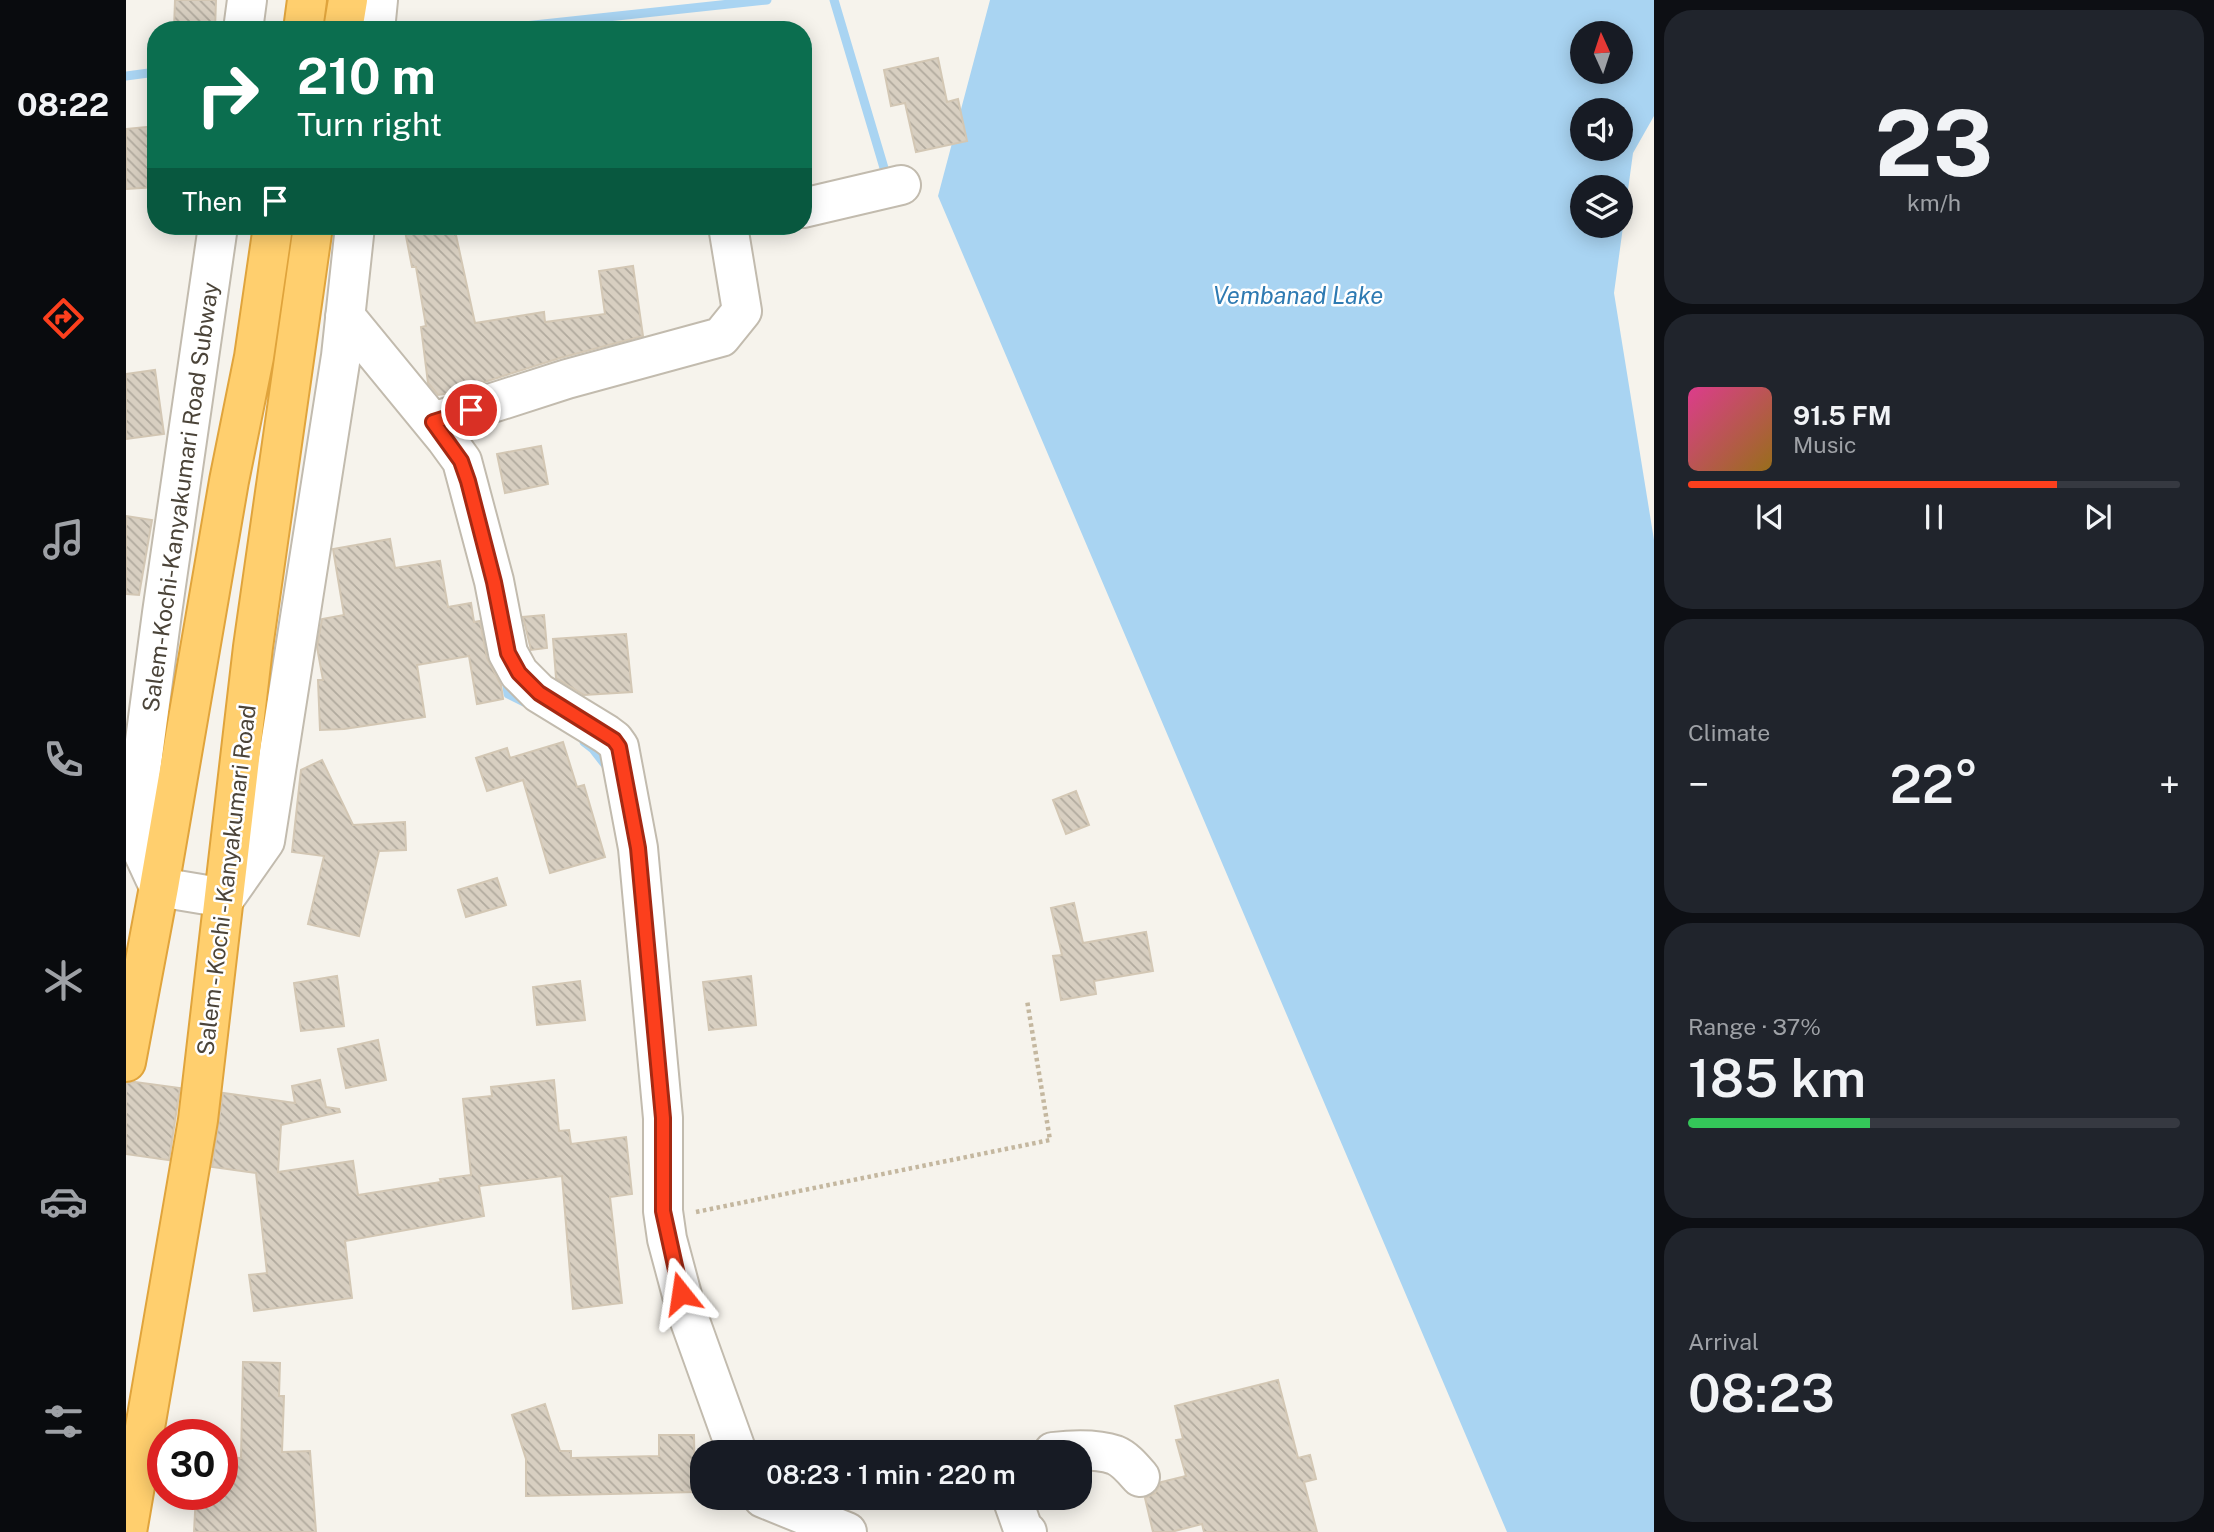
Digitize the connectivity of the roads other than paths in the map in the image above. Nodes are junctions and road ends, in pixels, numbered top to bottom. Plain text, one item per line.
1 (247, 0) edge
2 (307, 0) edge
3 (348, 0) edge
4 (377, 0) edge
5 (244, 21) edge
6 (304, 21) edge
7 (344, 21) edge
8 (376, 21) edge
9 (901, 184) dead end
10 (812, 206) edge
11 (217, 235) edge
12 (272, 235) edge
13 (312, 235) edge
14 (354, 235) edge
15 (729, 235) edge
16 (345, 316) junction
17 (433, 422) junction
18 (159, 887) junction
19 (225, 898) junction
20 (126, 1062) edge
21 (733, 1440) edge
22 (1092, 1452) edge
23 (1140, 1477) dead end
24 (793, 1510) edge
25 (1016, 1510) edge
26 (127, 1532) edge
27 (847, 1532) edge
28 (1027, 1532) edge

1 - 5 street
2 - 6 highway
3 - 7 highway
4 - 8 street
9 - 10 street
11 - 18 street, Salem-Kochi-Kanyakumari Road Subway
12 - 18 highway
13 - 19 highway, Salem - Kochi - Kanyakumari Road
14 - 16 street
15 - 17 street
16 - 17 street
16 - 19 street
17 - 21 street
18 - 19 street
18 - 20 highway
19 - 26 highway, Salem - Kochi - Kanyakumari Road
22 - 23 street
24 - 27 street
25 - 28 street

